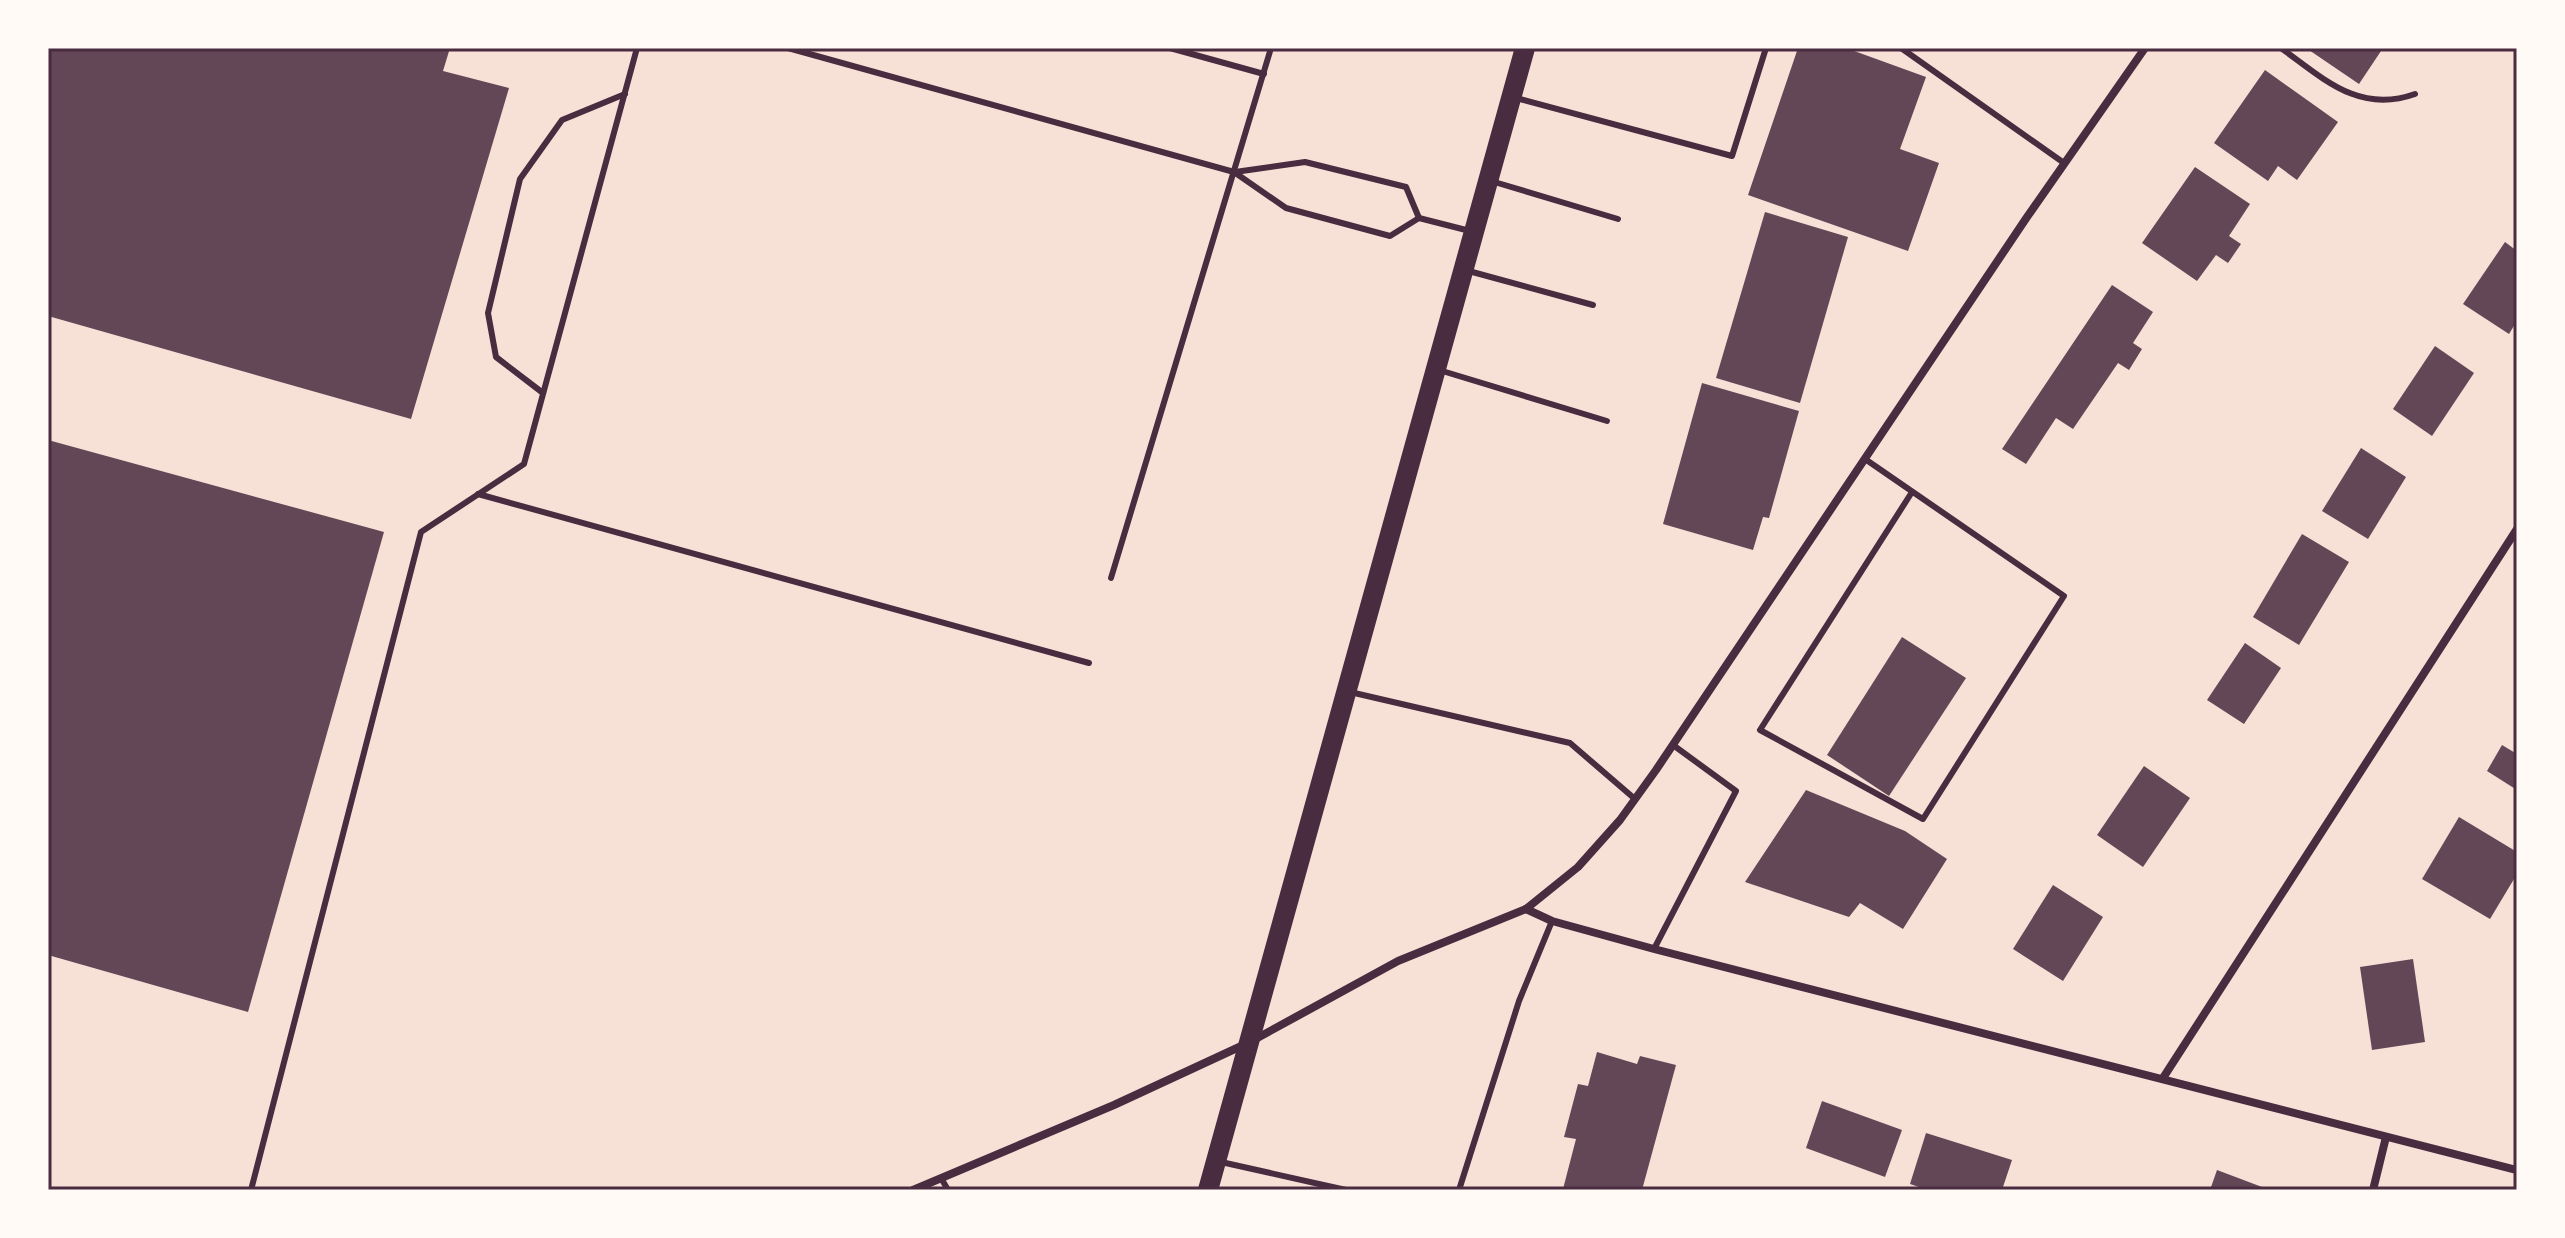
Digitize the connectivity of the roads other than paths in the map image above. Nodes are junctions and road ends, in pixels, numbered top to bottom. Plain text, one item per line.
1 (637, 48) edge
2 (788, 48) edge
3 (1170, 48) edge
4 (1271, 48) edge
5 (1525, 48) edge
6 (1766, 48) edge
7 (1901, 48) edge
8 (2145, 48) edge
9 (2281, 48) edge
10 (1264, 74) junction
11 (625, 94) junction
12 (2415, 94) dead end
13 (1511, 97) junction
14 (2064, 163) junction
15 (1234, 172) junction
16 (1488, 180) junction
17 (1419, 218) junction
18 (1618, 219) dead end
19 (1474, 232) junction
20 (1463, 269) junction
21 (1593, 305) dead end
22 (1436, 369) junction
23 (543, 393) junction
24 (1607, 421) dead end
25 (1865, 459) junction
26 (1912, 492) junction
27 (478, 494) junction
28 (2517, 529) edge
29 (1111, 578) dead end
30 (1089, 663) dead end
31 (1346, 692) junction
32 (1673, 745) junction
33 (1635, 799) junction
34 (1526, 909) junction
35 (1552, 921) junction
36 (1654, 949) junction
37 (1250, 1042) junction
38 (2163, 1078) junction
39 (2386, 1137) junction
40 (1216, 1161) junction
41 (2517, 1170) edge
42 (941, 1178) junction
43 (251, 1190) edge
44 (913, 1190) edge
45 (948, 1190) edge
46 (1208, 1190) edge
47 (1346, 1190) edge
48 (1459, 1190) edge
49 (2373, 1190) edge

1 - 11 lane
2 - 15 lane
3 - 10 lane
4 - 10 lane
5 - 13 main road
6 - 13 lane
7 - 14 lane
8 - 14 street
9 - 12 lane
10 - 15 lane
11 - 23 lane
11 - 23 lane
13 - 16 main road
14 - 25 street
15 - 17 lane
15 - 17 lane
15 - 29 lane
16 - 18 lane
16 - 19 main road
17 - 19 lane
19 - 20 main road
20 - 21 lane
20 - 22 main road
22 - 24 lane
22 - 31 main road
23 - 27 lane
25 - 26 lane
25 - 32 street
26 - 26 lane
27 - 30 lane
27 - 43 lane
28 - 38 street
31 - 33 lane
31 - 37 main road
32 - 33 street
32 - 36 lane
33 - 34 street
34 - 35 street
34 - 37 street
35 - 36 street
35 - 48 lane
36 - 38 street
37 - 40 main road
37 - 42 street
38 - 39 street
39 - 41 street
39 - 49 street
40 - 46 main road
40 - 47 lane
42 - 44 street
42 - 45 lane

